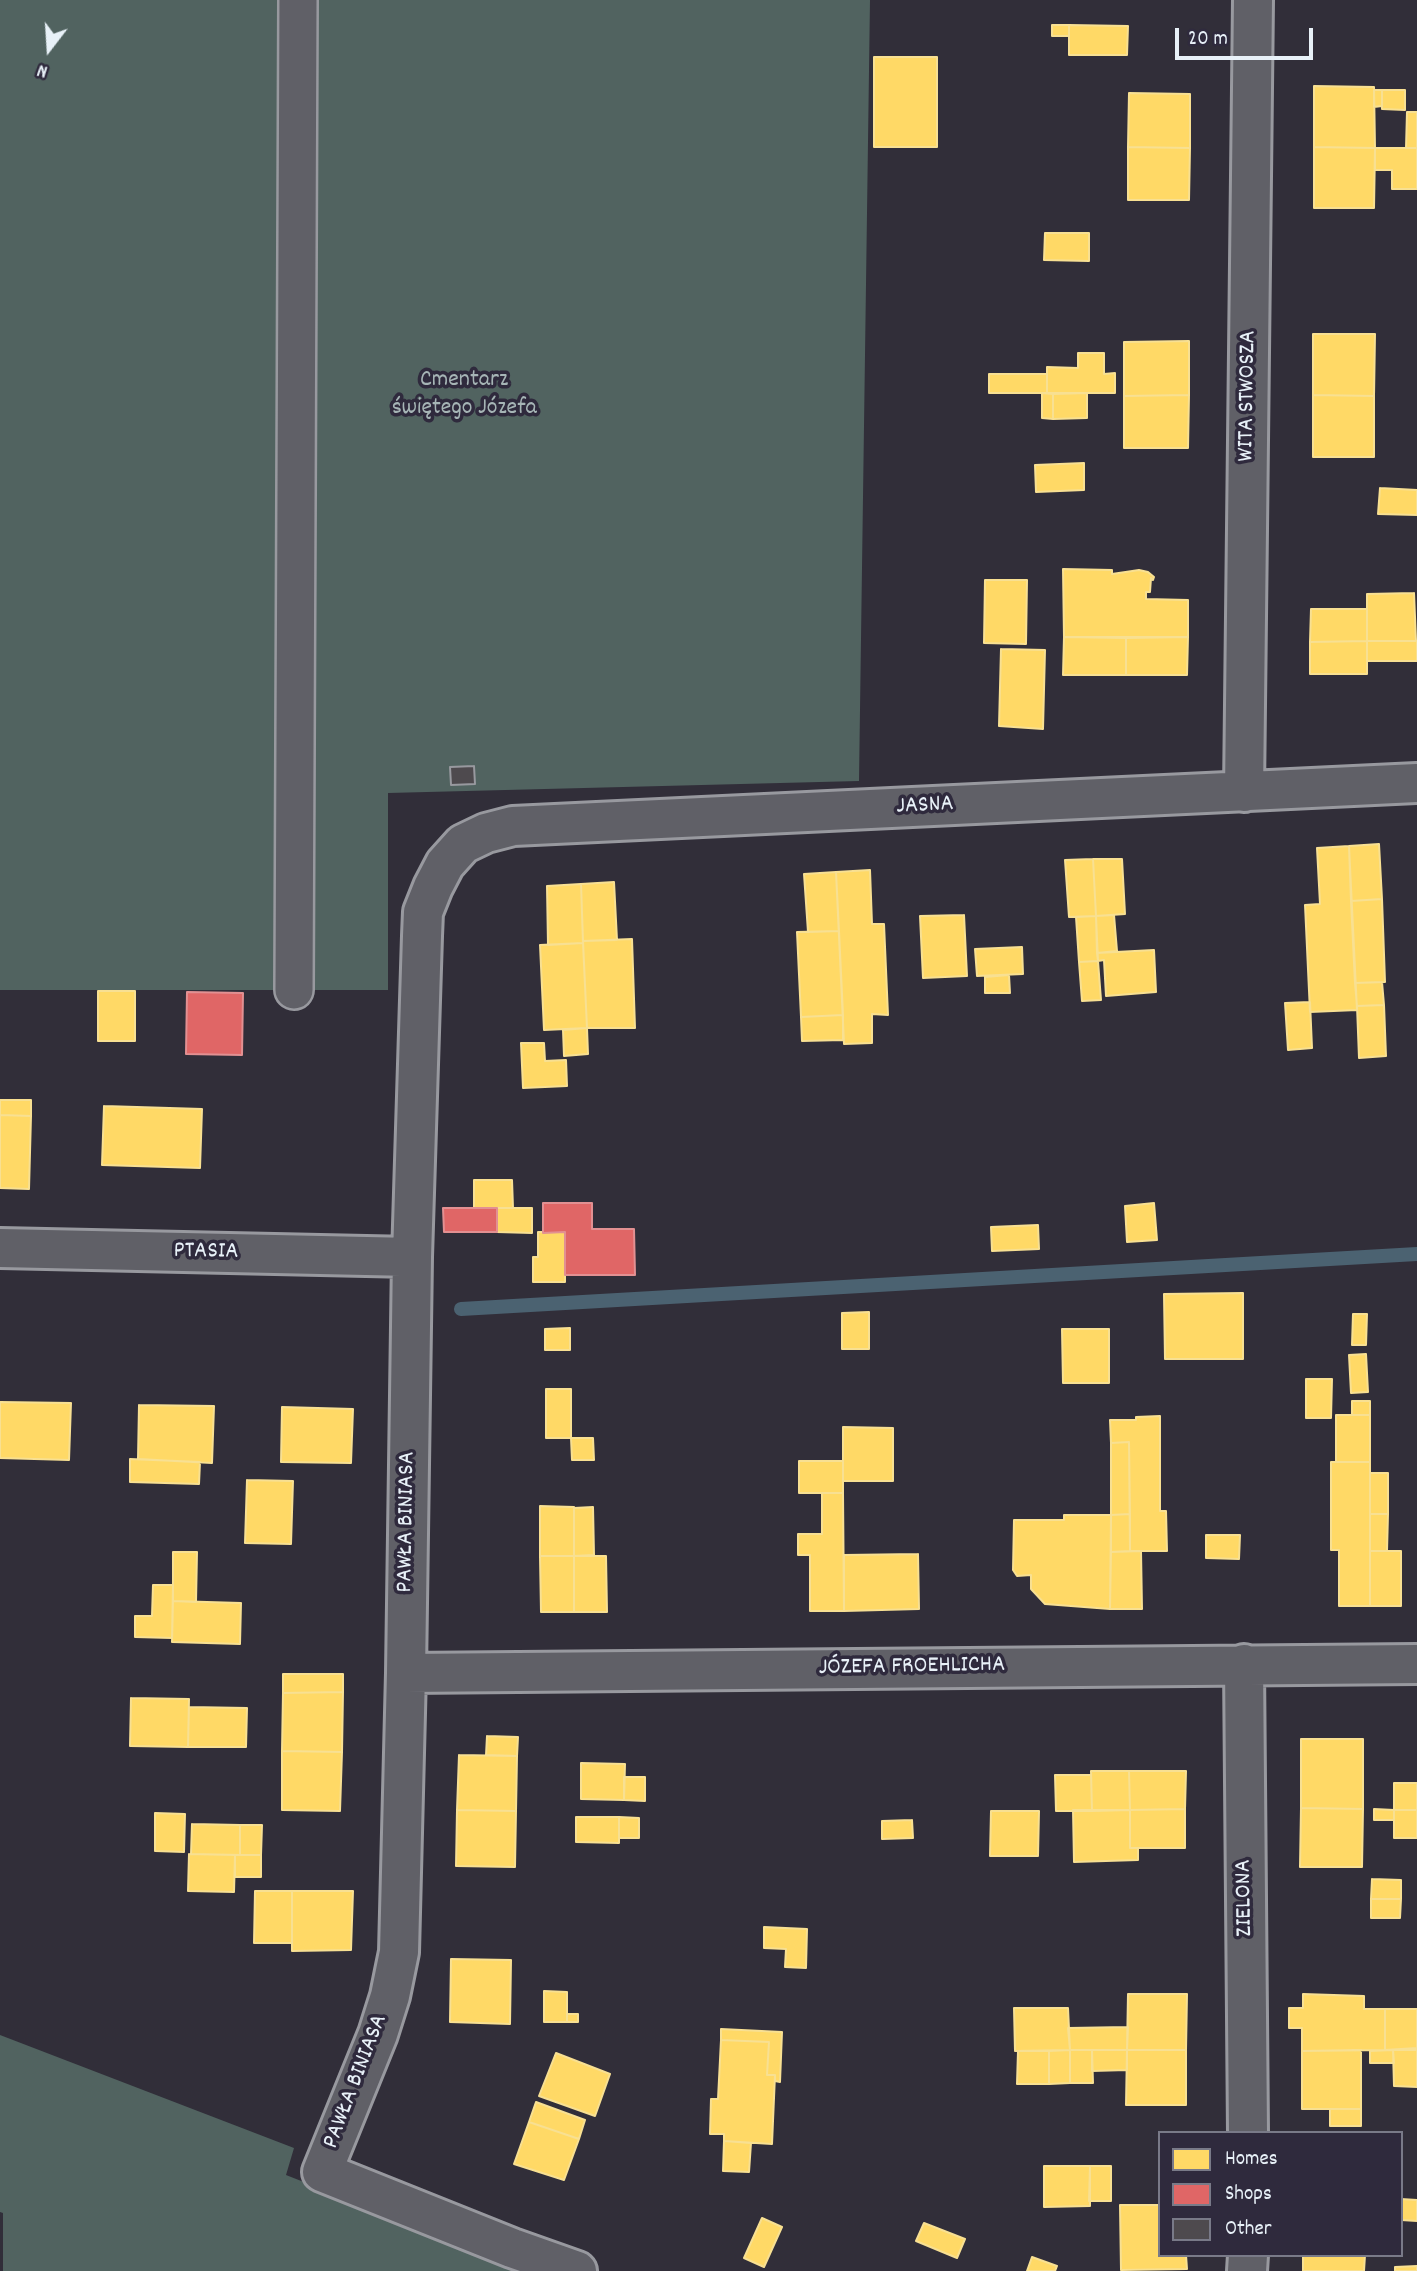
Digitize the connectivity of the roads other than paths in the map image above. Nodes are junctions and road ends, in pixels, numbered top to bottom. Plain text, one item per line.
1 (298, 0) edge
2 (1253, 0) edge
3 (1417, 783) edge
4 (1244, 792) junction
5 (445, 864) joint
6 (294, 990) dead end
7 (0, 1248) edge
8 (412, 1257) junction
9 (1244, 1664) junction
10 (1417, 1664) edge
11 (406, 1673) junction
12 (1248, 2131) edge
13 (577, 2271) edge

1 - 6 street
2 - 4 street, WITA STWOSZA
3 - 4 street, JASNA
4 - 5 street, JASNA
5 - 8 street, PAWŁA BINIASA
7 - 8 street, PTASIA
8 - 11 street, PAWŁA BINIASA
9 - 10 street, JÓZEFA FROEHLICHA
9 - 11 street, JÓZEFA FROEHLICHA
9 - 12 street, ZIELONA
11 - 13 street, PAWŁA BINIASA

